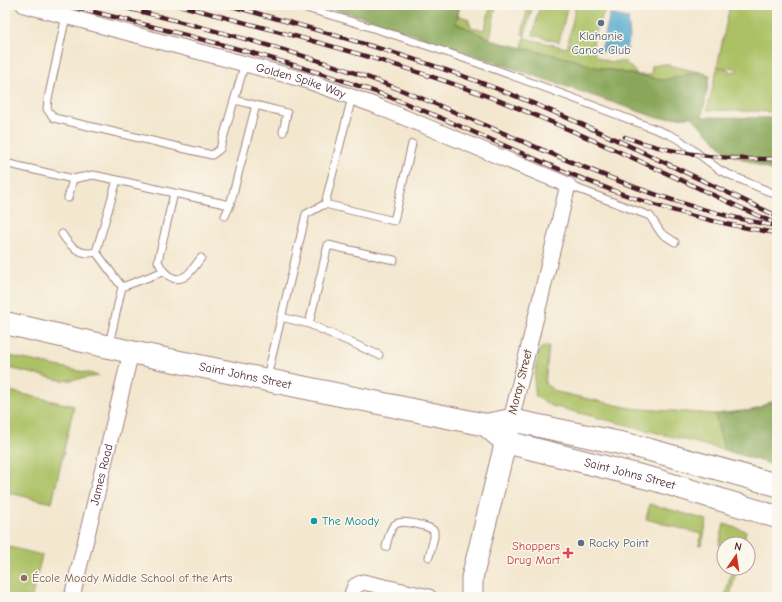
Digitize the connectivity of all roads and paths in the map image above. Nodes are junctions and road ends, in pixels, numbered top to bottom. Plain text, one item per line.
1 (24, 5) edge
2 (295, 5) edge
3 (66, 16) junction
4 (245, 63) junction
5 (352, 97) junction
6 (235, 100) junction
7 (256, 105) junction
8 (283, 132) dead end
9 (412, 144) dead end
10 (5, 163) edge
11 (73, 179) junction
12 (117, 180) junction
13 (568, 185) junction
14 (174, 193) junction
15 (777, 195) edge
16 (68, 198) dead end
17 (325, 204) junction
18 (230, 205) junction
19 (225, 216) dead end
20 (62, 234) dead end
21 (675, 242) dead end
22 (96, 252) junction
23 (201, 258) dead end
24 (394, 260) dead end
25 (162, 272) junction
26 (122, 287) junction
27 (281, 317) junction
28 (5, 323) edge
29 (310, 324) junction
30 (109, 346) junction
31 (131, 352) junction
32 (379, 355) dead end
33 (266, 379) junction
34 (511, 420) junction
35 (486, 425) junction
36 (506, 442) junction
37 (777, 485) edge
38 (777, 517) edge
39 (386, 547) dead end
40 (429, 557) dead end
41 (472, 587) edge
42 (72, 597) edge
43 (352, 597) edge
44 (429, 597) edge
45 (460, 597) edge

1 - 3 street, Golden Spike Way
2 - 15 lane
3 - 4 street, Golden Spike Way
3 - 6 lane
4 - 5 street, Golden Spike Way
4 - 6 lane
5 - 13 street, Golden Spike Way
5 - 17 lane
6 - 7 lane
7 - 8 lane
7 - 18 lane
9 - 17 lane
10 - 11 lane
11 - 12 lane
11 - 16 lane
12 - 14 lane
12 - 22 lane
13 - 21 lane
13 - 34 street, Moray Street
14 - 18 lane
14 - 25 lane
17 - 27 lane
18 - 19 lane
20 - 22 lane
22 - 26 lane
23 - 25 lane
24 - 29 lane
25 - 26 lane
26 - 30 lane
27 - 29 lane
27 - 33 lane
28 - 30 main road, Saint Johns Street
29 - 32 lane
30 - 31 main road, Saint Johns Street
31 - 33 main road, Saint Johns Street
31 - 42 street, James Road
33 - 35 main road, Saint Johns Street
34 - 35 main road, Saint Johns Street
34 - 36 street, Moray Street
34 - 37 main road, Saint Johns Street
35 - 36 main road, Saint Johns Street
36 - 38 main road, Saint Johns Street
36 - 41 street, Moray Street
39 - 40 lane
41 - 45 street, Moray Street
43 - 44 street

